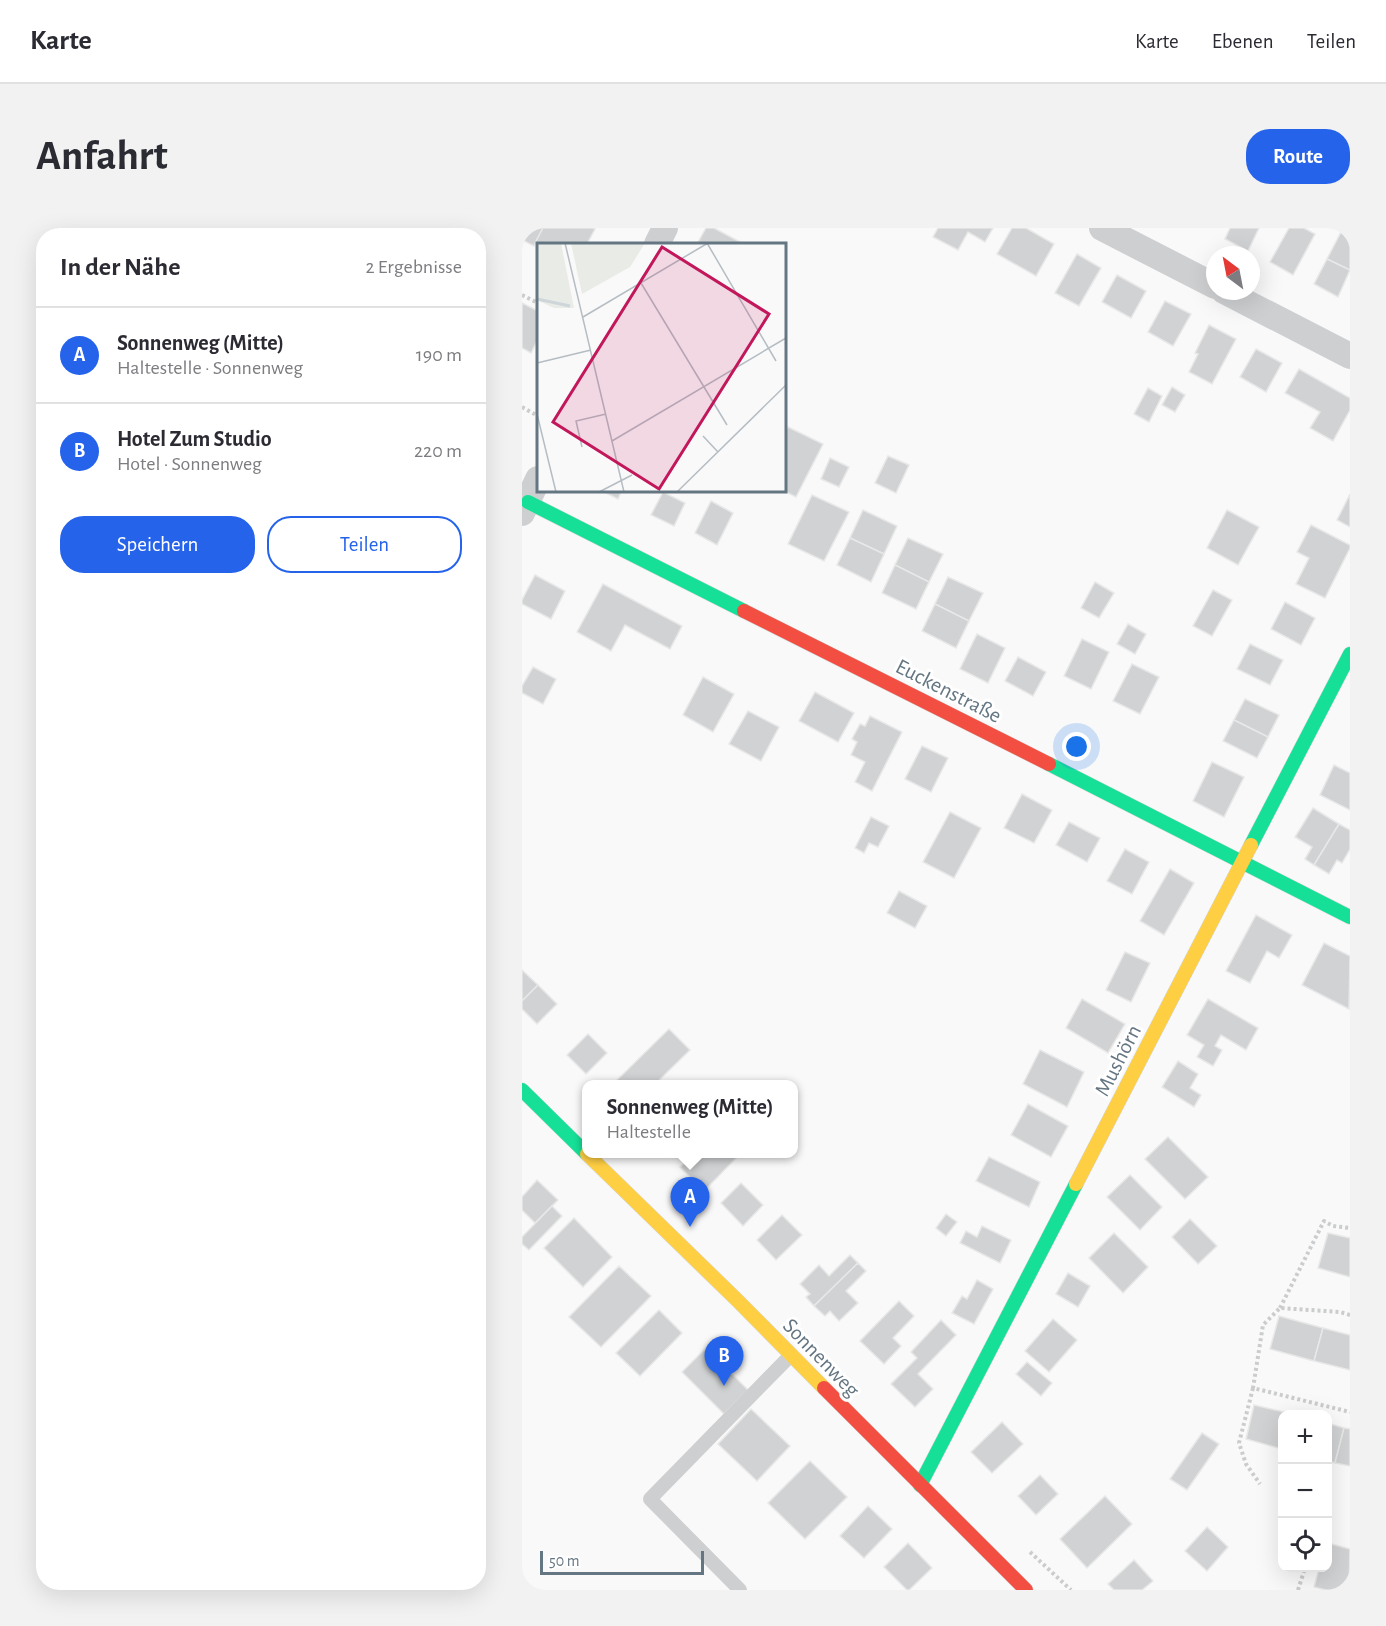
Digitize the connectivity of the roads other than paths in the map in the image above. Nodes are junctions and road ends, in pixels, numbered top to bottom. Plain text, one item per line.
1 (666, 228) edge
2 (1102, 228) edge
3 (658, 243) edge
4 (1206, 281) edge
5 (1241, 300) edge
6 (1350, 356) edge
7 (529, 498) edge
8 (1350, 654) edge
9 (1243, 862) junction
10 (1350, 917) edge
11 (522, 1090) edge
12 (582, 1148) edge
13 (592, 1158) edge
14 (791, 1355) junction
15 (920, 1485) junction
16 (740, 1590) edge
17 (1026, 1590) edge

1 - 3 street
2 - 4 street
5 - 6 street
7 - 9 street, Euckenstraße
8 - 9 street, Mushörn
9 - 10 street, Euckenstraße
9 - 15 street, Mushörn
11 - 12 street, Sonnenweg
13 - 14 street, Sonnenweg
14 - 15 street, Sonnenweg
14 - 16 lane
15 - 17 street, Sonnenweg

